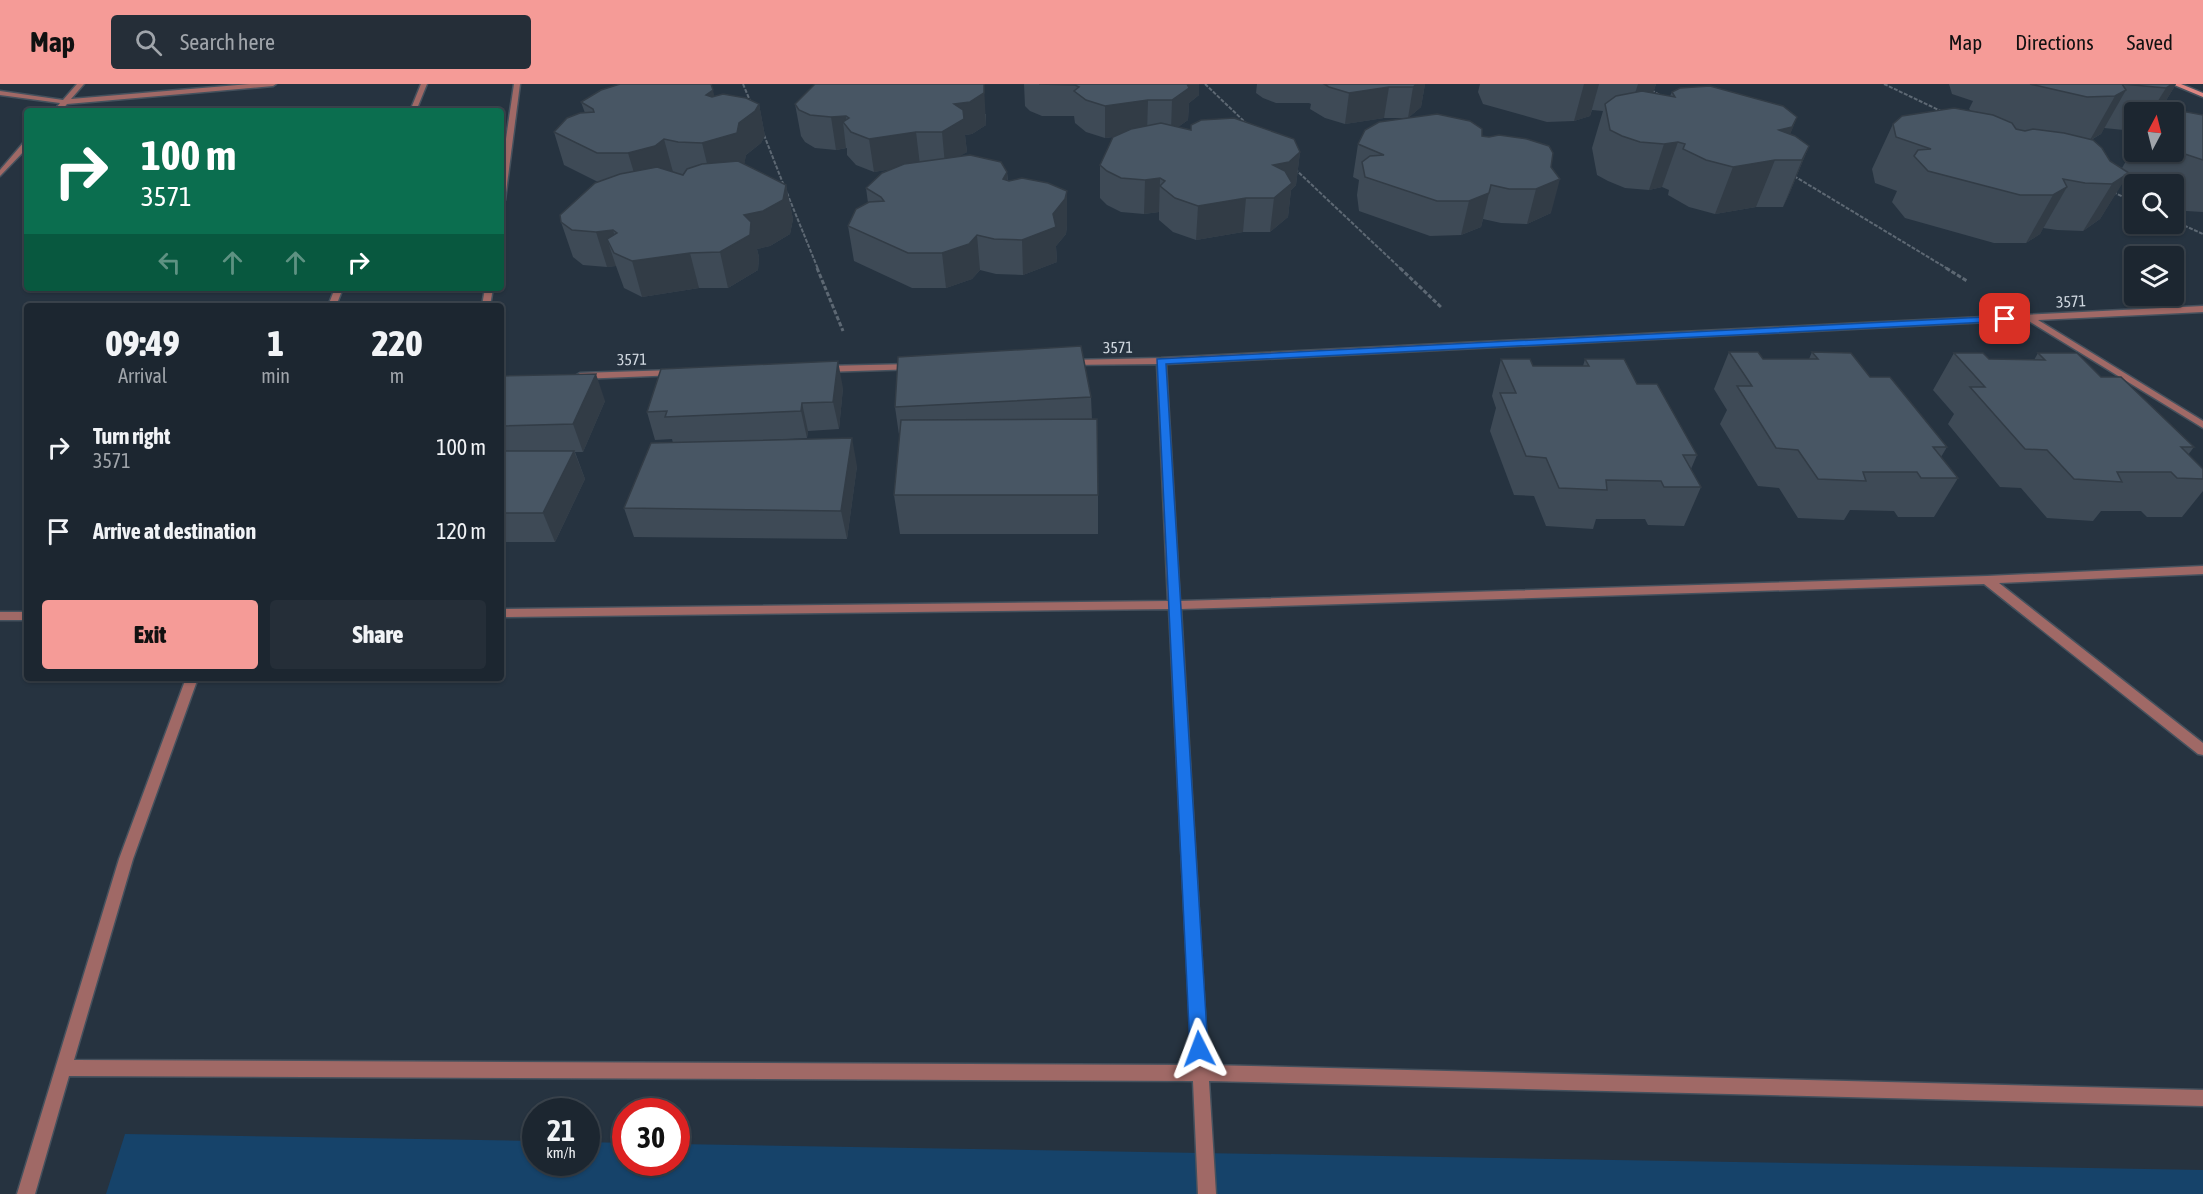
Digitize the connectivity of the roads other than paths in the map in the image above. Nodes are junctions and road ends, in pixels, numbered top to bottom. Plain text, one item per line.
1 (81, 84) edge
2 (273, 84) edge
3 (424, 84) edge
4 (517, 84) edge
5 (2175, 84) edge
6 (0, 93) edge
7 (2203, 95) edge
8 (64, 102) junction
9 (59, 108) edge
10 (414, 108) edge
11 (24, 147) edge
12 (0, 174) edge
13 (504, 178) edge
14 (2203, 309) edge
15 (2028, 318) junction
16 (1161, 361) junction
17 (1056, 364) edge
18 (928, 367) edge
19 (810, 370) edge
20 (680, 373) edge
21 (572, 376) edge
22 (2203, 425) edge
23 (2203, 570) edge
24 (1988, 580) junction
25 (1175, 605) junction
26 (504, 613) edge
27 (0, 616) edge
28 (24, 616) edge
29 (191, 681) edge
30 (2203, 750) edge
31 (63, 1068) junction
32 (1200, 1073) junction
33 (2203, 1098) edge
34 (26, 1194) edge
35 (1207, 1194) edge

1 - 8 street
2 - 8 street
3 - 10 street
4 - 13 street
5 - 7 main road
6 - 8 street
8 - 9 street
11 - 12 street
14 - 15 street, 3571
15 - 16 street, 3571
15 - 22 street
16 - 17 street, 3571
16 - 25 street
18 - 19 street
20 - 21 street, 3571
23 - 24 street
24 - 25 street
24 - 30 street
25 - 26 street
25 - 32 street
27 - 28 street
29 - 31 street
31 - 32 street
31 - 34 street
32 - 33 street
32 - 35 street

